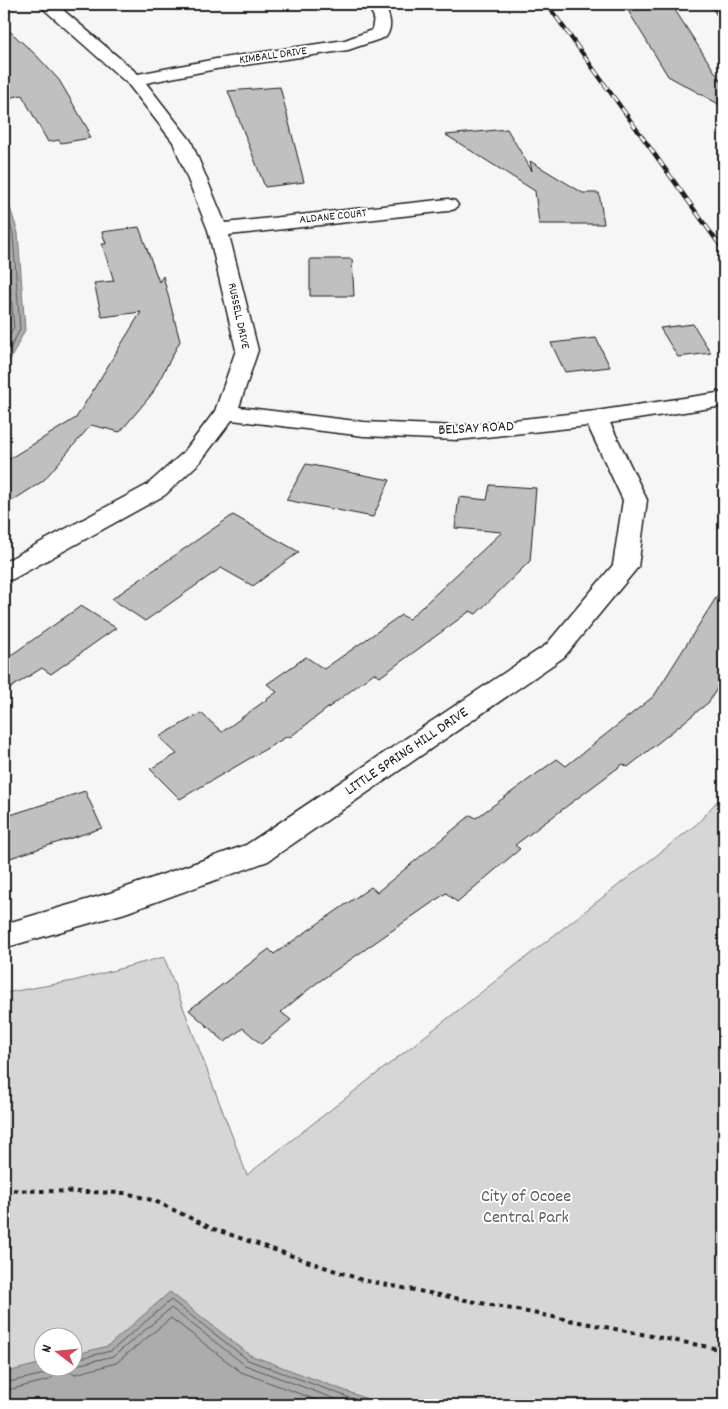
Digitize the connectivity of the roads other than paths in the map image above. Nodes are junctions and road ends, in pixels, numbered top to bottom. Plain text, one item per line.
1 (46, 4) edge
2 (375, 4) edge
3 (719, 4) edge
4 (724, 11) edge
5 (134, 80) junction
6 (448, 205) dead end
7 (218, 230) junction
8 (724, 399) edge
9 (226, 412) junction
10 (596, 418) junction
11 (4, 573) edge
12 (4, 936) edge

1 - 5 street, RUSSELL DRIVE
2 - 5 street, KIMBALL DRIVE
3 - 4 street
5 - 7 street, RUSSELL DRIVE
6 - 7 street, ALDANE COURT
7 - 9 street, RUSSELL DRIVE
8 - 10 street, BELSAY ROAD
9 - 10 street, BELSAY ROAD
9 - 11 street, RUSSELL DRIVE
10 - 12 street, LITTLE SPRING HILL DRIVE

